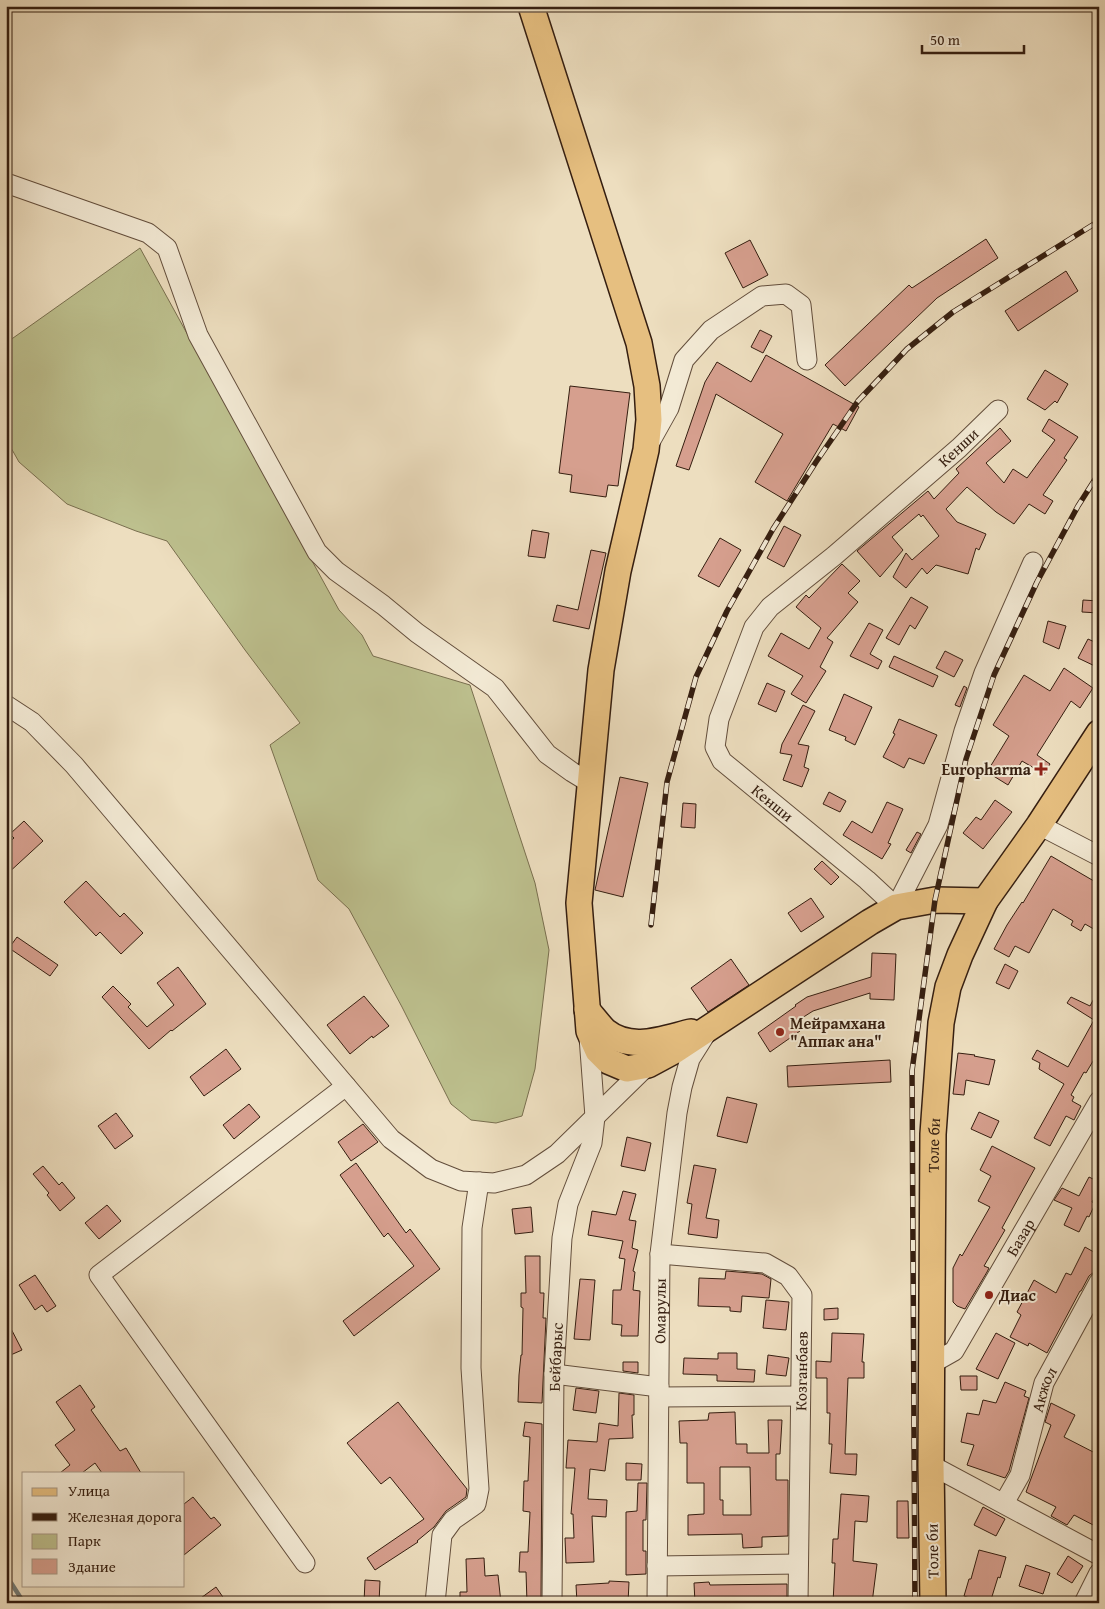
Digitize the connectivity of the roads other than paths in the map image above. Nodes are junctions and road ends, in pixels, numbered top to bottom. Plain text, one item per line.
1 (531, 6) edge
2 (6, 183) edge
3 (807, 360) dead end
4 (998, 410) dead end
5 (646, 450) junction
6 (1033, 562) dead end
7 (6, 705) edge
8 (1099, 733) edge
9 (590, 783) junction
10 (1039, 825) junction
11 (1099, 856) edge
12 (985, 901) junction
13 (896, 907) junction
14 (588, 1021) junction
15 (710, 1027) junction
16 (648, 1065) junction
17 (346, 1086) junction
18 (1099, 1101) edge
19 (595, 1117) junction
20 (479, 1182) junction
21 (660, 1254) junction
22 (1099, 1282) edge
23 (931, 1364) junction
24 (554, 1374) junction
25 (659, 1392) junction
26 (800, 1396) junction
27 (931, 1465) junction
28 (1004, 1503) junction
29 (1099, 1555) edge
30 (305, 1563) dead end
31 (798, 1564) junction
32 (658, 1566) junction
33 (1099, 1573) edge
34 (435, 1603) edge
35 (552, 1603) edge
36 (657, 1603) edge
37 (798, 1603) edge
38 (933, 1603) edge
39 (1084, 1603) edge

1 - 5 main road
2 - 9 street
3 - 5 street
4 - 13 street, Кенши
5 - 9 main road
6 - 13 street
7 - 17 street
8 - 10 main road, Толе би
9 - 14 main road
10 - 11 street
10 - 12 main road, Толе би
12 - 13 main road
12 - 23 main road, Толе би
13 - 15 main road
14 - 15 main road
14 - 16 main road
14 - 19 street, Бейбарыс
15 - 16 main road
15 - 21 street, Омарулы
16 - 19 street
17 - 20 street
17 - 30 street
18 - 23 street, Базар
19 - 20 street
19 - 24 street, Бейбарыс
20 - 34 street
21 - 25 street, Омарулы
21 - 26 street, Козганбаев
22 - 28 street, Акжол
23 - 27 main road, Толе би
24 - 25 street
24 - 35 street, Бейбарыс
25 - 26 street
25 - 32 street, Омарулы
26 - 31 street, Козганбаев
27 - 28 street
27 - 38 main road, Толе би
28 - 29 street
31 - 32 street
31 - 37 street, Козганбаев
32 - 36 street, Омарулы
33 - 39 street

